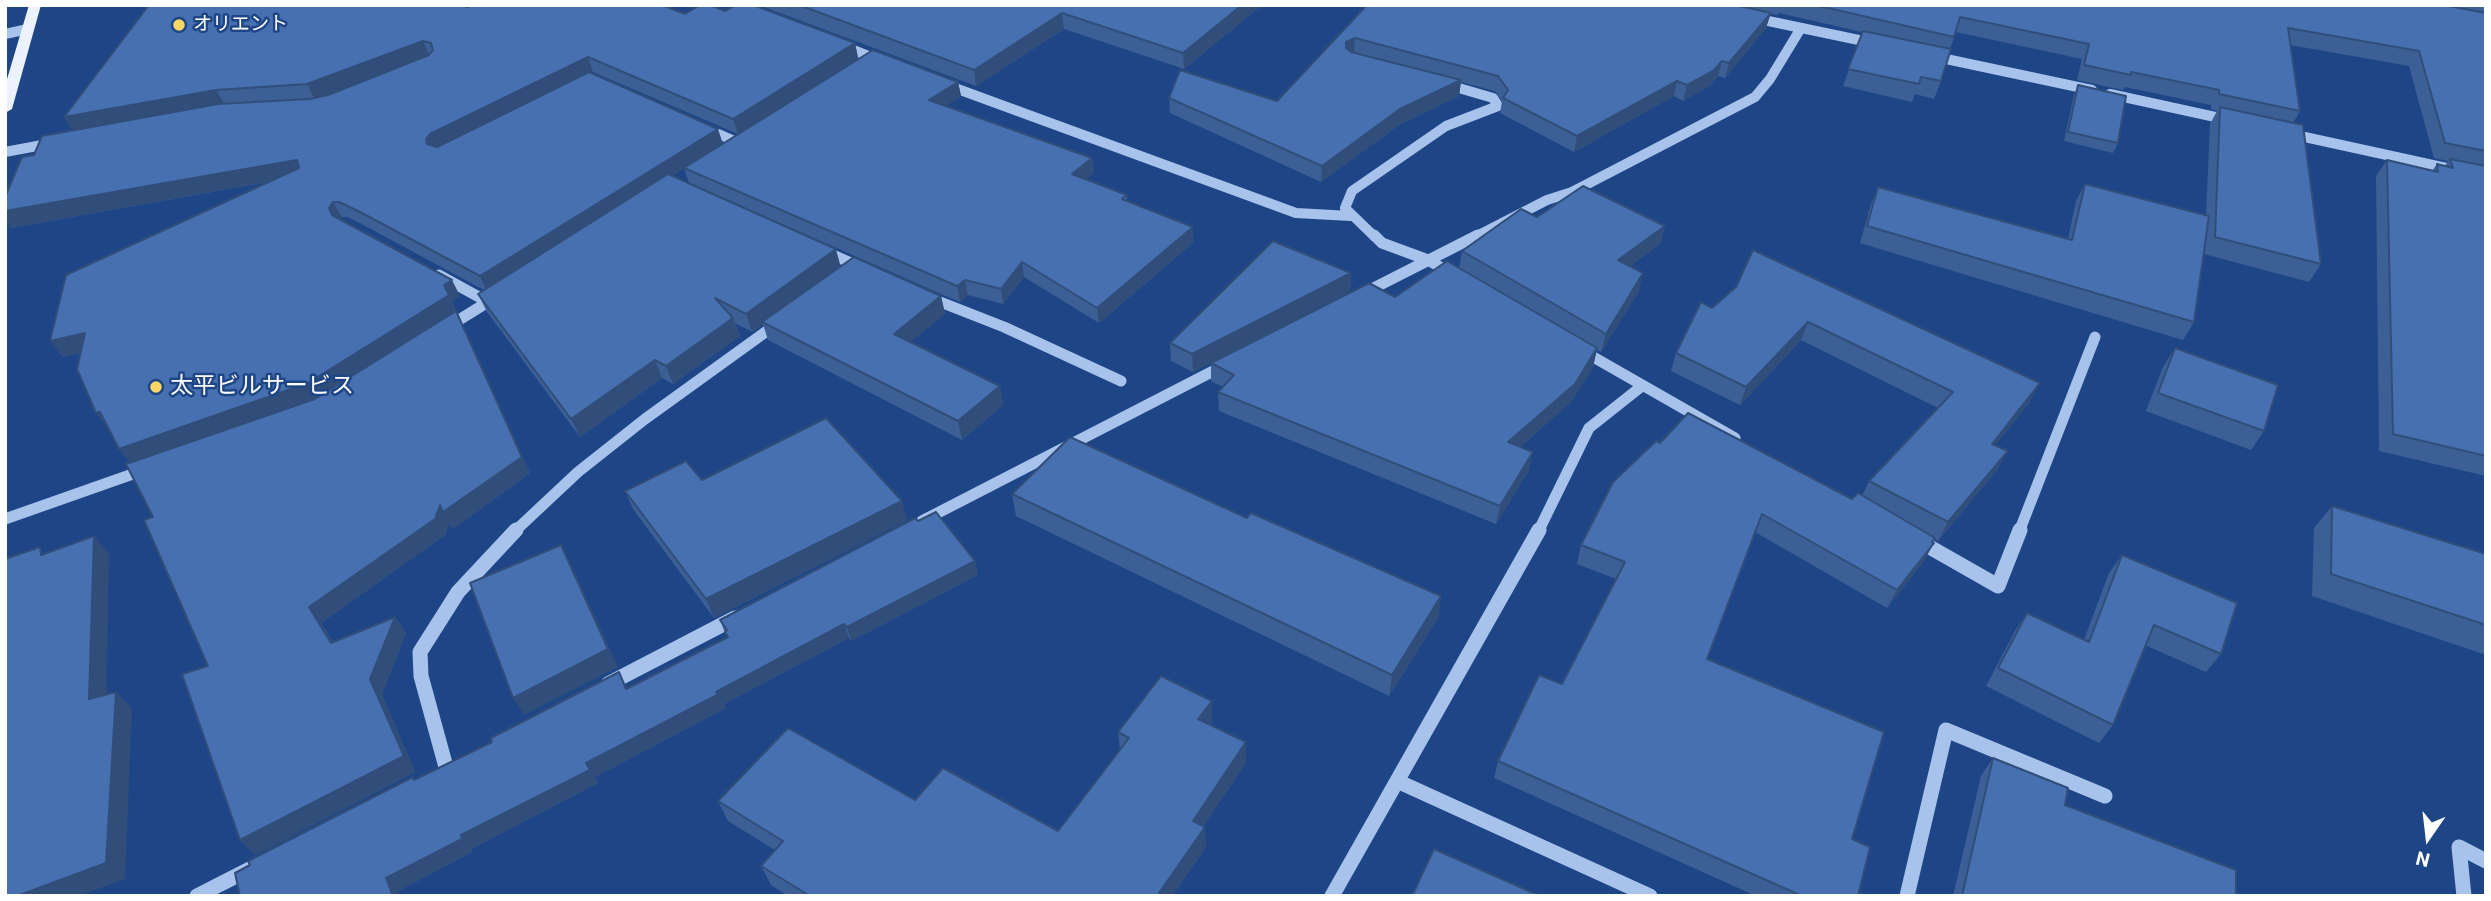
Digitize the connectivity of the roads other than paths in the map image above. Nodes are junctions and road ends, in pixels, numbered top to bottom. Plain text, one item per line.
1 (36, 5) edge
2 (1749, 16) edge
3 (1801, 28) junction
4 (28, 29) junction
5 (5, 34) edge
6 (836, 43) edge
7 (1882, 45) edge
8 (1923, 54) edge
9 (873, 57) junction
10 (886, 62) edge
11 (862, 65) edge
12 (937, 81) edge
13 (1438, 82) edge
14 (5, 108) edge
15 (2237, 122) edge
16 (703, 127) edge
17 (2276, 131) edge
18 (750, 136) edge
19 (70, 140) edge
20 (739, 143) junction
21 (728, 150) edge
22 (5, 152) edge
23 (2460, 171) edge
24 (1352, 216) junction
25 (808, 244) edge
26 (1428, 260) junction
27 (428, 270) edge
28 (858, 270) edge
29 (1464, 281) edge
30 (511, 287) edge
31 (920, 294) edge
32 (1354, 299) edge
33 (488, 302) junction
34 (790, 314) edge
35 (433, 337) edge
36 (2095, 337) dead end
37 (1571, 344) edge
38 (1229, 363) edge
39 (1121, 381) dead end
40 (1643, 386) junction
41 (1749, 446) edge
42 (164, 463) edge
43 (5, 519) edge
44 (906, 530) edge
45 (1903, 532) edge
46 (744, 613) edge
47 (595, 690) edge
48 (458, 761) edge
49 (1397, 781) junction
50 (2105, 796) dead end
51 (2486, 861) edge
52 (256, 865) edge
53 (197, 896) edge
54 (1332, 896) edge
55 (1650, 896) edge
56 (1908, 896) edge
57 (2464, 896) edge

1 - 4 main road
2 - 3 street
3 - 7 street
3 - 26 street
4 - 5 street
4 - 14 main road
6 - 9 street
8 - 15 street
9 - 10 street
9 - 11 street
12 - 24 street
13 - 24 street
16 - 20 street
17 - 23 street
18 - 20 street
19 - 22 street
20 - 21 street
24 - 26 street
25 - 28 street
26 - 29 street
26 - 32 street
27 - 33 street
30 - 33 street
31 - 39 street
33 - 35 street
34 - 48 street
36 - 45 street
37 - 40 street
38 - 44 street
40 - 41 street
40 - 49 street
42 - 43 street
46 - 47 street
49 - 54 street
49 - 55 street
50 - 56 street
51 - 57 street
52 - 53 street

